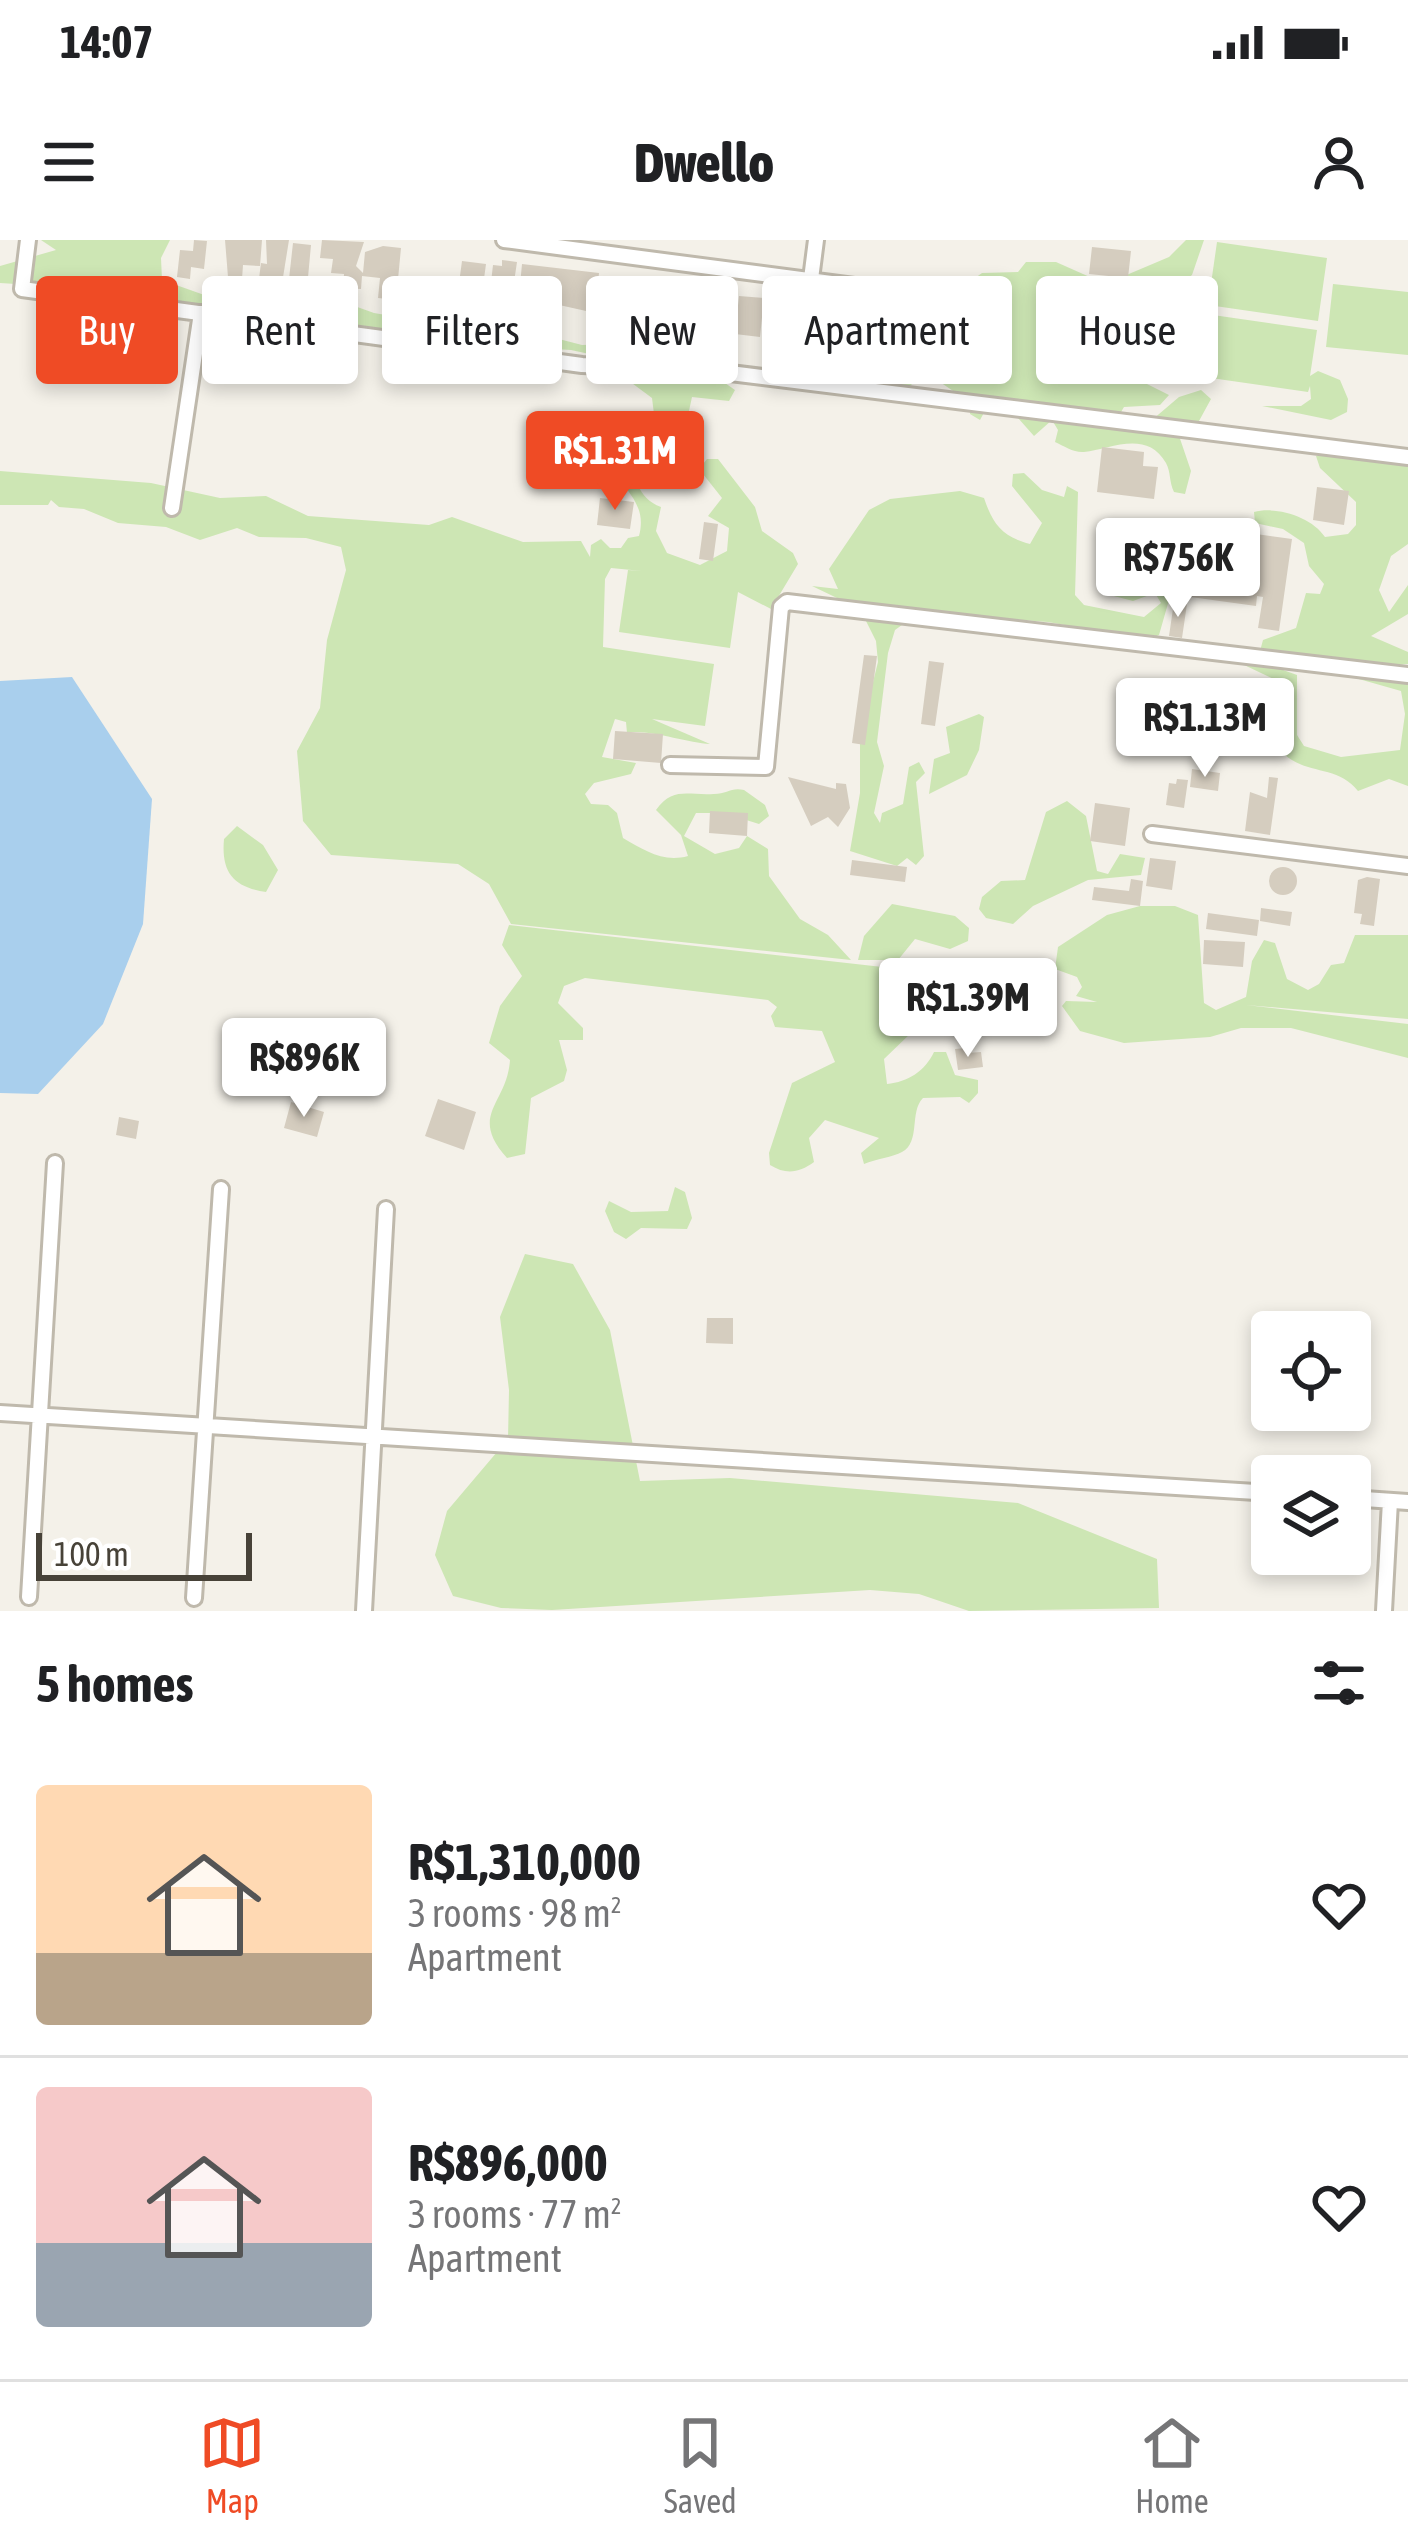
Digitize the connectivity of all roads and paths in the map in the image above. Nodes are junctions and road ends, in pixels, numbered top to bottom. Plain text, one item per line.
1 (28, 240) edge
2 (504, 240) edge
3 (816, 240) edge
4 (787, 276) edge
5 (811, 276) edge
6 (201, 313) junction
7 (1408, 457) edge
8 (172, 508) dead end
9 (1408, 675) edge
10 (670, 765) dead end
11 (1153, 834) dead end
12 (1408, 866) edge
13 (55, 1163) dead end
14 (221, 1189) dead end
15 (386, 1209) dead end
16 (0, 1413) edge
17 (40, 1415) junction
18 (208, 1424) junction
19 (376, 1437) junction
20 (1251, 1492) edge
21 (1371, 1500) edge
22 (1390, 1501) junction
23 (1408, 1502) edge
24 (29, 1597) dead end
25 (194, 1598) dead end
26 (364, 1611) edge
27 (1384, 1611) edge

1 - 6 street
2 - 4 street
3 - 5 street
6 - 7 street
6 - 8 street
9 - 10 street
11 - 12 street
13 - 17 street
14 - 18 street
15 - 19 street
16 - 17 street
17 - 18 street
17 - 24 street
18 - 19 street
18 - 25 street
19 - 20 street
19 - 26 street
21 - 22 street
22 - 23 street
22 - 27 street

